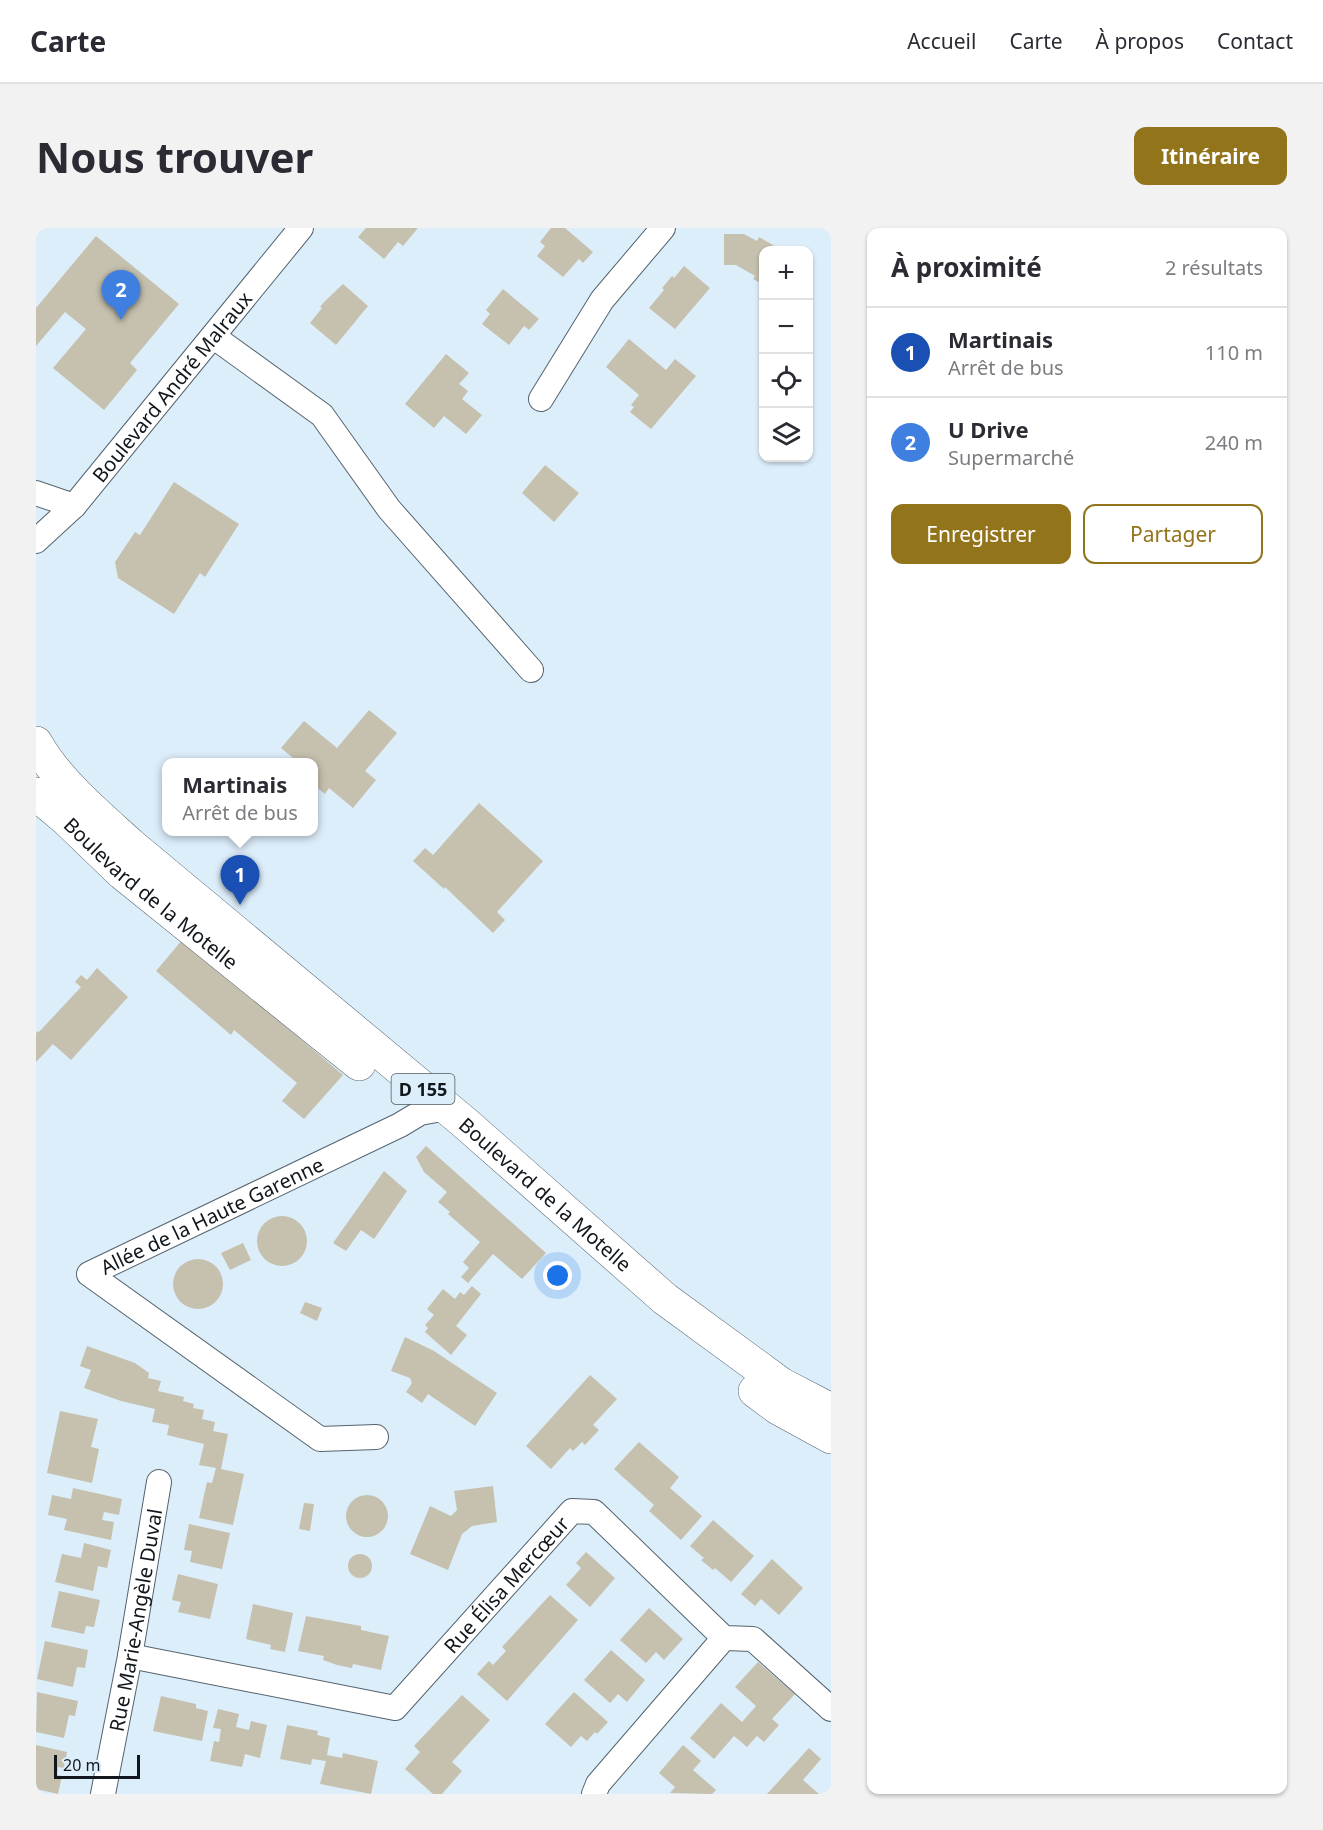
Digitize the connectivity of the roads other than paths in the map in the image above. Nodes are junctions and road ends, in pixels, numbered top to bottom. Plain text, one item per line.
1 (301, 228) edge
2 (663, 228) edge
3 (214, 337) junction
4 (541, 399) dead end
5 (36, 494) edge
6 (74, 506) junction
7 (36, 541) edge
8 (531, 670) dead end
9 (36, 743) edge
10 (36, 794) edge
11 (433, 1111) junction
12 (831, 1410) edge
13 (376, 1437) dead end
14 (831, 1437) edge
15 (159, 1482) dead end
16 (724, 1638) junction
17 (130, 1656) junction
18 (831, 1709) edge
19 (103, 1794) edge
20 (594, 1794) edge

1 - 3 street, Boulevard André Malraux
2 - 4 street
3 - 6 street, Boulevard André Malraux
3 - 8 street
5 - 6 street
6 - 7 street, Boulevard André Malraux
9 - 11 main road, Boulevard de la Motelle / D 155
10 - 11 main road, Boulevard de la Motelle / D 155
11 - 12 main road, Boulevard de la Motelle / D 155
11 - 13 street, Allée de la Haute Garenne
11 - 14 main road, Boulevard de la Motelle / D 155
15 - 17 street, Rue Marie-Angèle Duval
16 - 17 street, Rue Élisa Mercœur
16 - 18 street
16 - 20 street
17 - 19 street, Rue Marie-Angèle Duval

